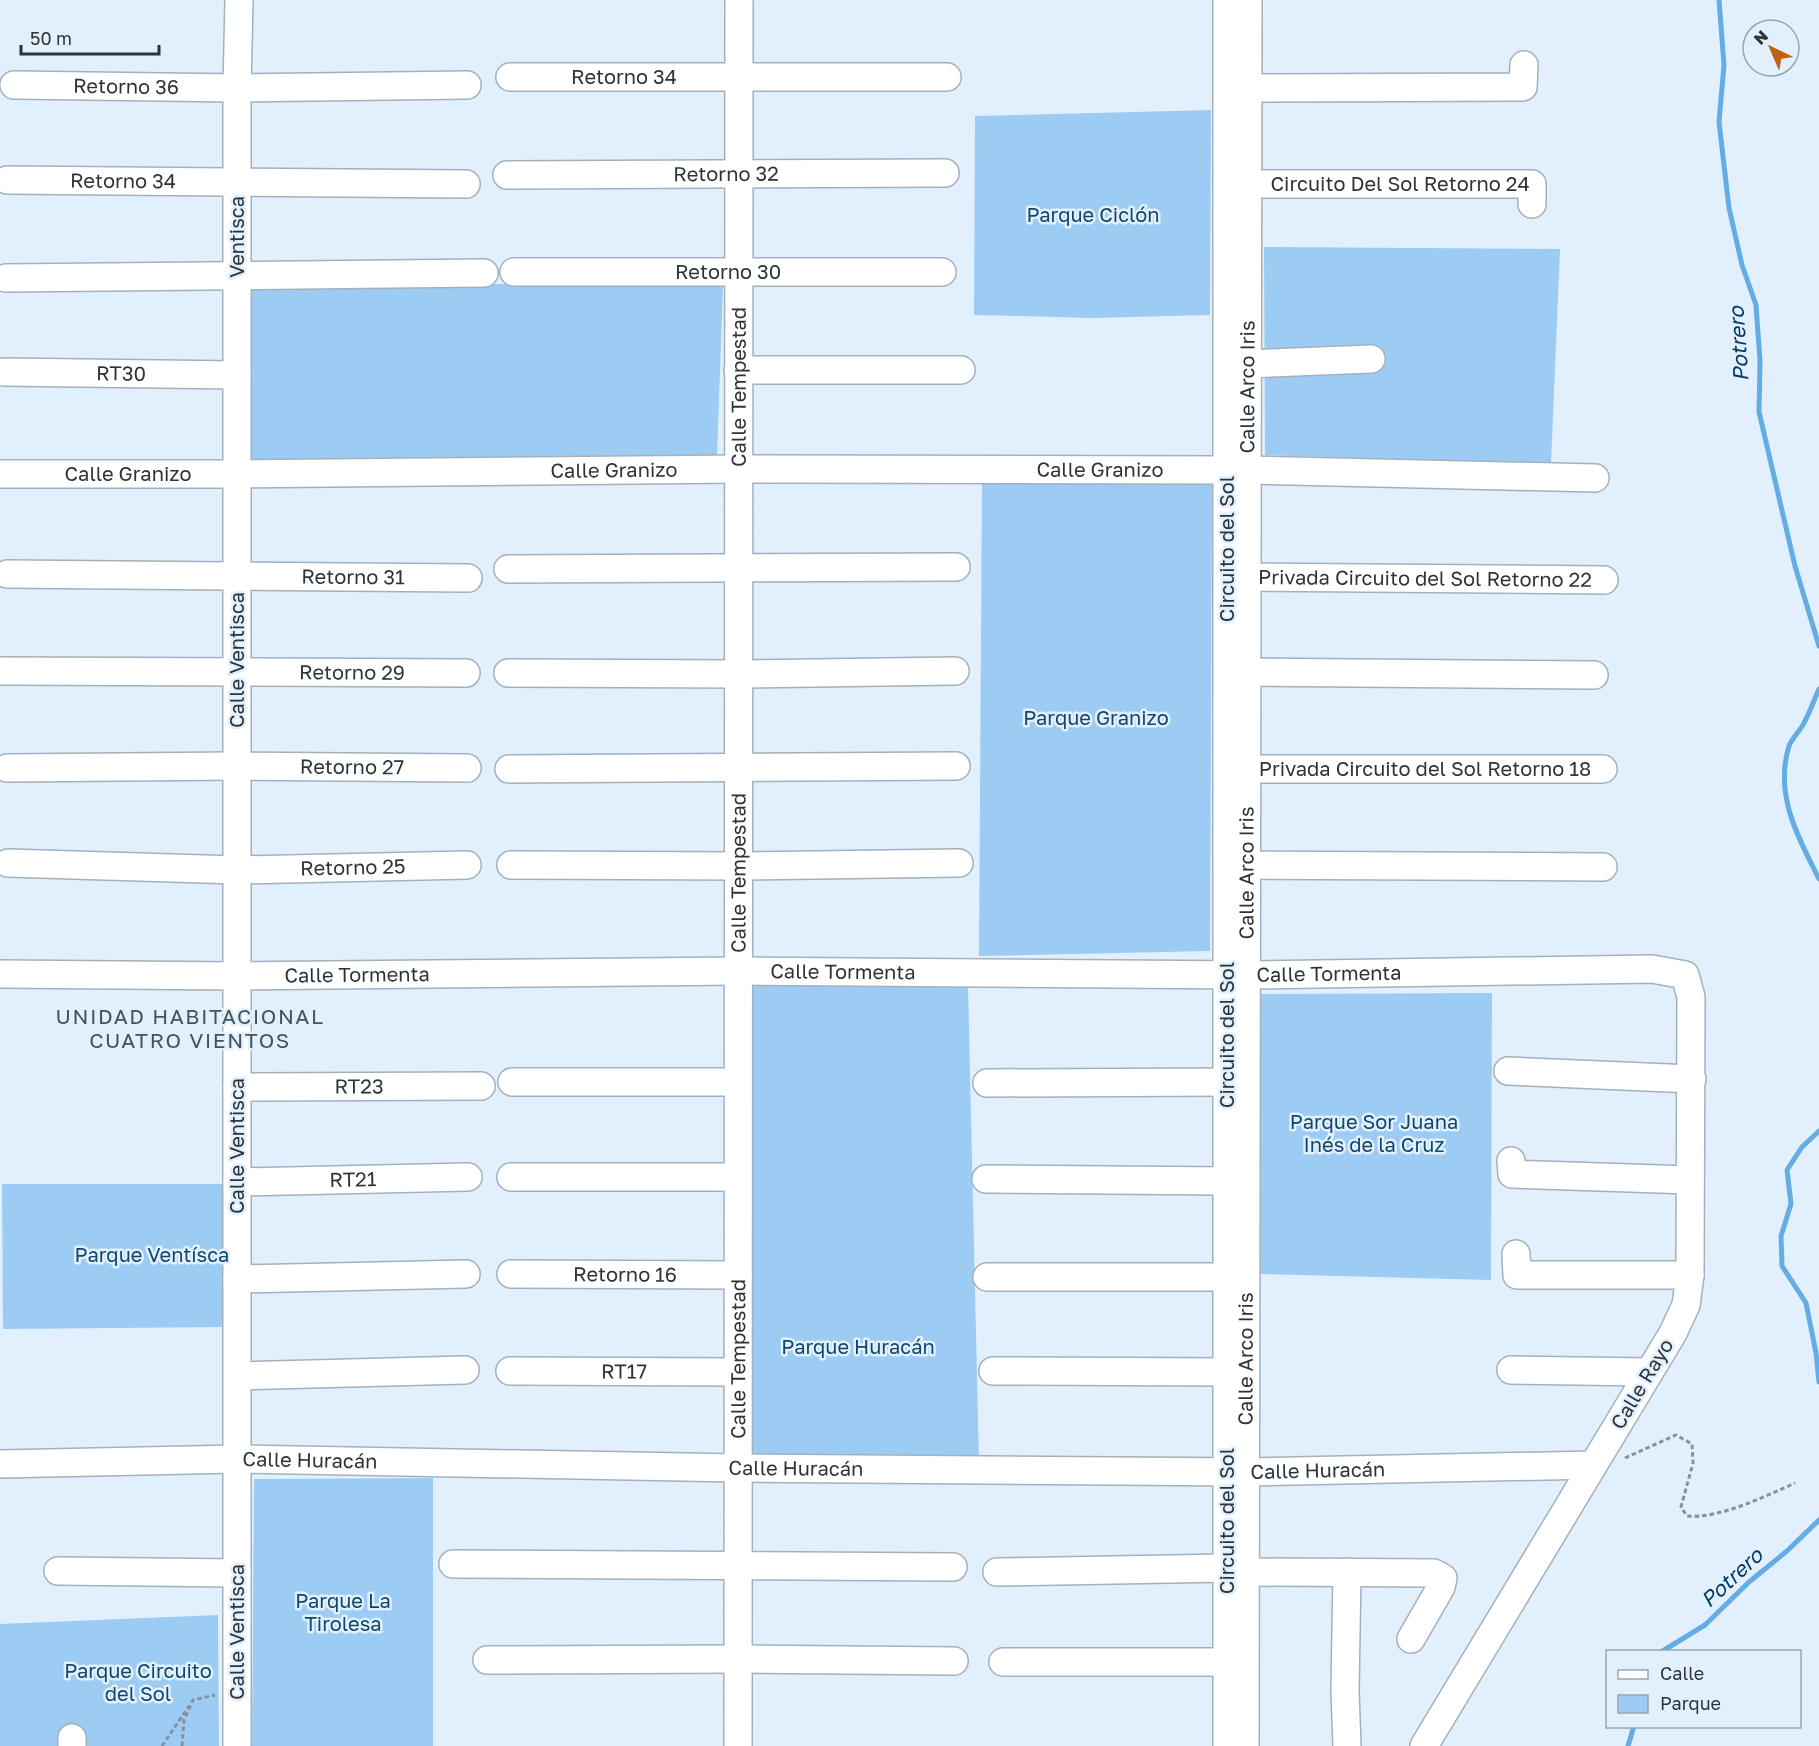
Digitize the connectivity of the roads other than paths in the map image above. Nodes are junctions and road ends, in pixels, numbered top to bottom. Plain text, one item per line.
1 (239, 0) edge
2 (739, 0) edge
3 (1227, 0) edge
4 (1248, 0) edge
5 (1524, 66) dead end
6 (510, 77) dead end
7 (739, 77) junction
8 (947, 77) dead end
9 (14, 85) dead end
10 (467, 85) dead end
11 (237, 88) junction
12 (1248, 88) junction
13 (945, 173) dead end
14 (739, 174) junction
15 (507, 176) dead end
16 (7, 180) dead end
17 (237, 183) junction
18 (466, 184) dead end
19 (1248, 184) junction
20 (1532, 204) dead end
21 (739, 272) junction
22 (942, 272) dead end
23 (484, 273) dead end
24 (514, 273) dead end
25 (237, 276) junction
26 (6, 278) dead end
27 (1238, 300) junction
28 (1371, 358) dead end
29 (1247, 364) junction
30 (738, 370) junction
31 (961, 370) dead end
32 (4, 372) dead end
33 (237, 375) junction
34 (740, 470) junction
35 (1237, 470) junction
36 (0, 474) edge
37 (237, 474) junction
38 (1595, 478) dead end
39 (956, 567) dead end
40 (738, 568) junction
41 (508, 569) dead end
42 (7, 574) dead end
43 (237, 575) junction
44 (1247, 577) junction
45 (468, 578) dead end
46 (1604, 580) dead end
47 (0, 671) edge
48 (955, 671) dead end
49 (237, 672) junction
50 (1248, 672) junction
51 (466, 673) dead end
52 (508, 673) dead end
53 (738, 674) junction
54 (1594, 675) dead end
55 (237, 766) junction
56 (956, 766) dead end
57 (7, 768) dead end
58 (467, 768) dead end
59 (738, 768) junction
60 (509, 769) dead end
61 (1248, 769) junction
62 (1603, 769) dead end
63 (8, 863) dead end
64 (959, 863) dead end
65 (467, 865) dead end
66 (511, 865) dead end
67 (1247, 865) junction
68 (738, 866) junction
69 (1603, 867) dead end
70 (237, 870) junction
71 (738, 970) junction
72 (0, 974) edge
73 (1237, 975) junction
74 (1685, 975) joint
75 (237, 976) junction
76 (1508, 1071) dead end
77 (1692, 1079) junction
78 (512, 1082) dead end
79 (738, 1082) junction
80 (1227, 1082) junction
81 (987, 1083) dead end
82 (481, 1086) dead end
83 (237, 1087) junction
84 (1511, 1161) dead end
85 (468, 1177) dead end
86 (738, 1177) junction
87 (511, 1178) dead end
88 (986, 1179) dead end
89 (1690, 1180) junction
90 (1227, 1181) junction
91 (237, 1182) junction
92 (1516, 1254) dead end
93 (466, 1274) dead end
94 (511, 1274) dead end
95 (738, 1275) junction
96 (1690, 1275) junction
97 (987, 1277) dead end
98 (1227, 1277) junction
99 (237, 1279) junction
100 (465, 1370) dead end
101 (1511, 1370) dead end
102 (510, 1371) dead end
103 (993, 1371) dead end
104 (738, 1372) junction
105 (1227, 1372) junction
106 (1650, 1372) junction
107 (238, 1376) junction
108 (237, 1459) junction
109 (0, 1464) edge
110 (1593, 1465) junction
111 (738, 1468) junction
112 (1237, 1472) junction
113 (453, 1564) dead end
114 (738, 1566) junction
115 (953, 1567) dead end
116 (1237, 1570) junction
117 (58, 1571) dead end
118 (997, 1572) dead end
119 (1347, 1572) junction
120 (237, 1573) junction
121 (1411, 1639) dead end
122 (739, 1659) junction
123 (487, 1660) dead end
124 (954, 1661) dead end
125 (1003, 1662) dead end
126 (1227, 1662) junction
127 (237, 1746) edge
128 (738, 1746) edge
129 (1227, 1746) edge
130 (1245, 1746) edge
131 (1347, 1746) edge
132 (1424, 1746) edge

1 - 11 street, Ventisca
2 - 7 street, Calle Tempestad
3 - 27 street, Circuito del Sol
4 - 12 street, Calle Arco Iris
5 - 12 street
6 - 7 street, Retorno 34
7 - 8 street, Retorno 34
7 - 14 street, Calle Tempestad
9 - 11 street, Retorno 36
10 - 11 street, Retorno 36
11 - 17 street, Ventisca
12 - 19 street, Calle Arco Iris
13 - 14 street, Retorno 32
14 - 15 street, Retorno 32
14 - 21 street, Calle Tempestad
16 - 17 street, Retorno 34
17 - 18 street, Retorno 34
17 - 25 street, Ventisca
19 - 20 street, Circuito Del Sol Retorno 24
19 - 27 street, Calle Arco Iris
21 - 22 street, Retorno 30
21 - 24 street, Retorno 30
21 - 30 street, Calle Tempestad
23 - 25 street
25 - 26 street
25 - 33 street, Ventisca
27 - 29 street, Calle Arco Iris
27 - 35 street, Circuito del Sol
28 - 29 street
29 - 35 street, Calle Arco Iris
30 - 31 street
30 - 34 street, Calle Tempestad
32 - 33 street, RT30
33 - 37 street, Ventisca
34 - 35 street, Calle Granizo
34 - 37 street, Calle Granizo
34 - 40 street, Calle Tempestad
35 - 38 street, Calle Granizo
35 - 44 street, Calle Arco Iris
35 - 73 street, Circuito del Sol
36 - 37 street, Calle Granizo
37 - 43 street, Calle Ventisca
39 - 40 street
40 - 41 street
40 - 53 street, Calle Tempestad
42 - 43 street, Retorno 31
43 - 45 street, Retorno 31
43 - 49 street, Calle Ventisca
44 - 46 street, Privada Circuito del Sol Retorno 22
44 - 50 street, Calle Arco Iris
47 - 49 street, Retorno 29
48 - 53 street
49 - 51 street, Retorno 29
49 - 55 street, Calle Ventisca
50 - 54 street
50 - 61 street, Calle Arco Iris
52 - 53 street
53 - 59 street, Calle Tempestad
55 - 57 street, Retorno 27
55 - 58 street, Retorno 27
55 - 70 street, Calle Ventisca
56 - 59 street
59 - 60 street
59 - 68 street, Calle Tempestad
61 - 62 street, Privada Circuito del Sol Retorno 18
61 - 67 street, Calle Arco Iris
63 - 70 street, Retorno 25
64 - 68 street
65 - 70 street, Retorno 25
66 - 68 street
67 - 69 street
67 - 73 street, Calle Arco Iris
68 - 71 street, Calle Tempestad
70 - 75 street, Calle Ventisca
71 - 73 street, Calle Tormenta
71 - 75 street, Calle Tormenta
71 - 79 street, Calle Tempestad
72 - 75 street, Calle Tormenta
73 - 74 street, Calle Tormenta
73 - 80 street, Circuito del Sol
73 - 112 street, Calle Arco Iris
74 - 77 street, Calle Rayo
75 - 83 street, Calle Ventisca
76 - 77 street
77 - 89 street, Calle Rayo
78 - 79 street
79 - 86 street, Calle Tempestad
80 - 81 street
80 - 90 street, Circuito del Sol
82 - 83 street, RT23
83 - 91 street, Calle Ventisca
84 - 89 street
85 - 91 street, RT21
86 - 87 street
86 - 95 street, Calle Tempestad
88 - 90 street
89 - 96 street, Calle Rayo
90 - 98 street, Circuito del Sol
91 - 99 street, Calle Ventisca
92 - 96 street
93 - 99 street
94 - 95 street, Retorno 16
95 - 104 street, Calle Tempestad
96 - 106 street, Calle Rayo
97 - 98 street
98 - 105 street, Circuito del Sol
99 - 107 street, Calle Ventisca
100 - 107 street
101 - 106 street
102 - 104 street, RT17
103 - 105 street
104 - 111 street, Calle Tempestad
105 - 112 street, Circuito del Sol
106 - 110 street, Calle Rayo
107 - 108 street, Calle Ventisca
108 - 109 street, Calle Huracán
108 - 111 street, Calle Huracán
108 - 120 street, Calle Ventisca
110 - 112 street, Calle Huracán
110 - 132 street, Calle Rayo
111 - 112 street, Calle Huracán
111 - 114 street, Calle Tempestad
112 - 116 street, Calle Arco Iris
113 - 114 street
114 - 115 street
114 - 122 street, Calle Tempestad
116 - 118 street
116 - 119 street
116 - 126 street, Circuito del Sol
116 - 130 street, Calle Arco Iris
117 - 120 street
119 - 121 street
119 - 131 street
120 - 127 street, Calle Ventisca
122 - 123 street
122 - 124 street
122 - 128 street, Calle Tempestad
125 - 126 street
126 - 129 street, Circuito del Sol

